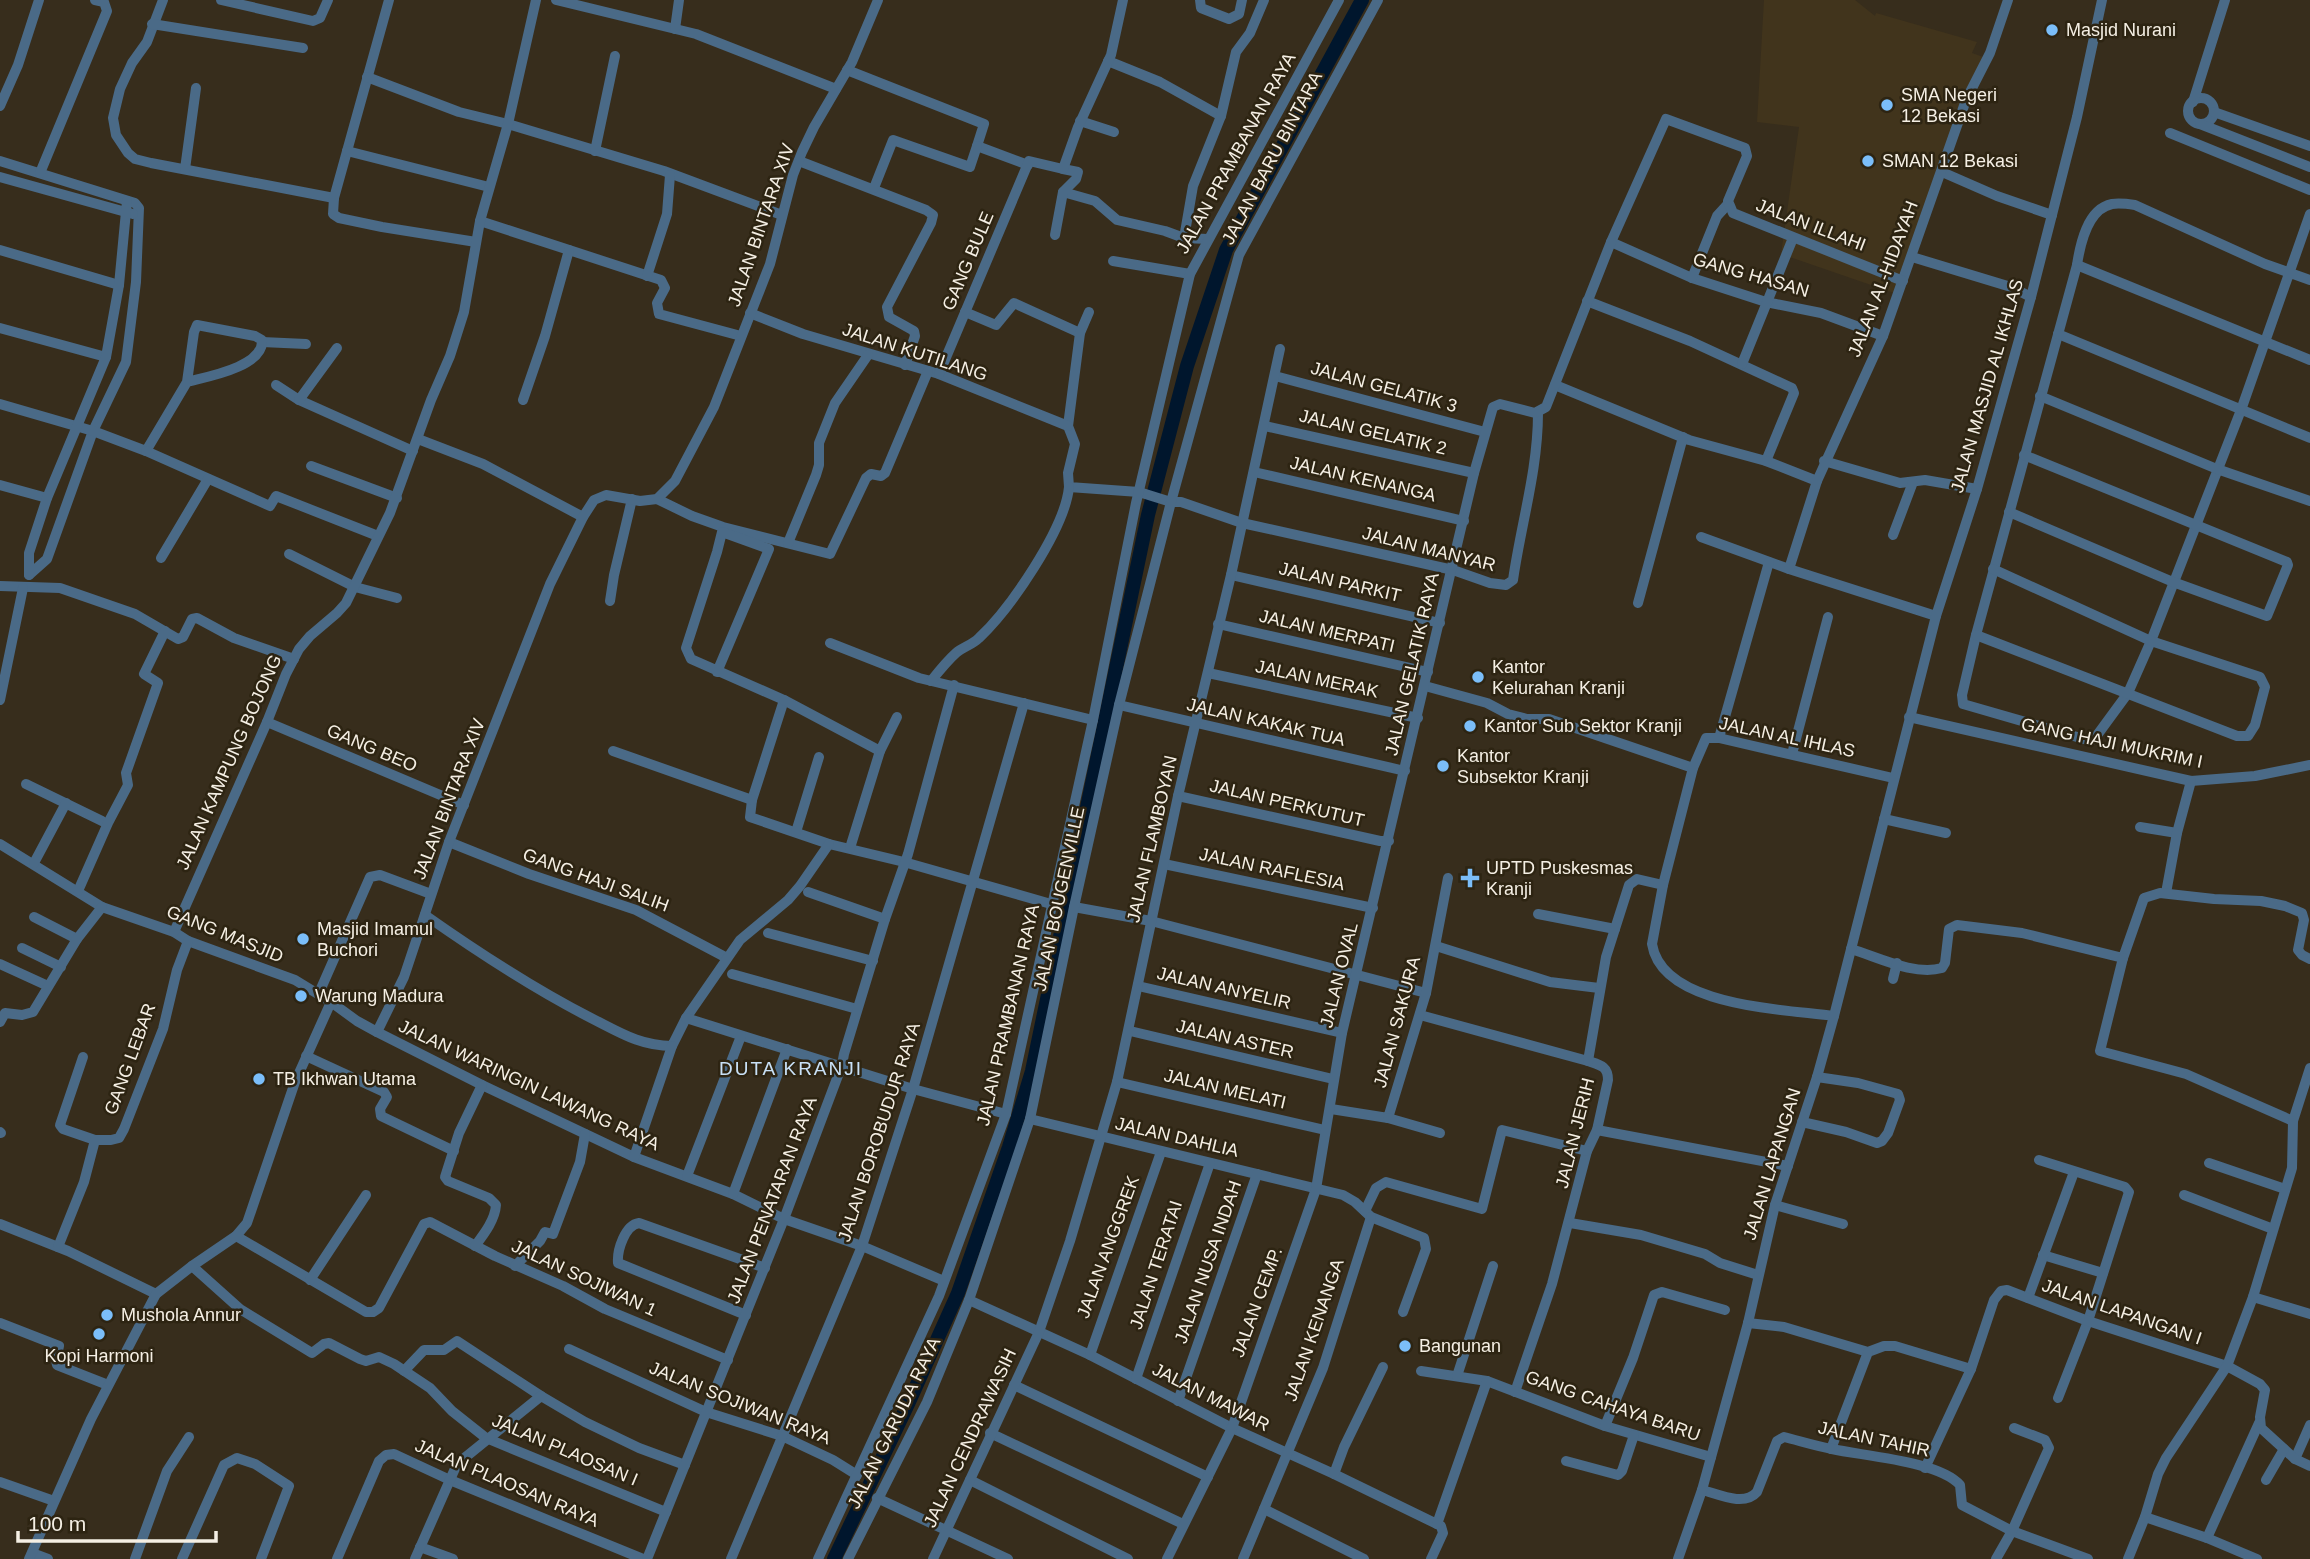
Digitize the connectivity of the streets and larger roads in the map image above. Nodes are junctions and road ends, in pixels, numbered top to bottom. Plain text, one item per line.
1 (39, 0) edge
2 (94, 0) edge
3 (163, 0) edge
4 (221, 0) edge
5 (328, 0) edge
6 (389, 0) edge
7 (536, 0) edge
8 (556, 0) edge
9 (679, 0) edge
10 (878, 0) edge
11 (1123, 0) edge
12 (1200, 0) edge
13 (1242, 0) edge
14 (1264, 0) edge
15 (1339, 0) edge
16 (1378, 0) edge
17 (2008, 0) edge
18 (2102, 0) edge
19 (2225, 0) edge
20 (579, 3) edge
21 (152, 24) junction
22 (675, 29) junction
23 (303, 48) dead end
24 (615, 56) dead end
25 (1108, 61) junction
26 (847, 70) junction
27 (367, 77) junction
28 (196, 88) dead end
29 (836, 89) junction
30 (2193, 102) junction
31 (0, 106) edge
32 (2214, 113) junction
33 (1220, 116) junction
34 (1080, 121) junction
35 (508, 124) junction
36 (2200, 124) junction
37 (1114, 132) dead end
38 (2170, 133) dead end
39 (977, 146) junction
40 (2310, 146) edge
41 (347, 151) junction
42 (595, 151) junction
43 (0, 161) edge
44 (799, 161) junction
45 (1029, 163) junction
46 (2310, 167) edge
47 (185, 169) junction
48 (1063, 169) junction
49 (1942, 172) junction
50 (40, 173) junction
51 (670, 175) junction
52 (0, 177) edge
53 (489, 187) junction
54 (874, 188) junction
55 (2310, 190) edge
56 (1063, 192) junction
57 (334, 198) junction
58 (1728, 204) junction
59 (127, 207) junction
60 (2310, 214) edge
61 (782, 215) junction
62 (2052, 215) junction
63 (480, 221) junction
64 (1055, 235) dead end
65 (1184, 238) junction
66 (1793, 238) junction
67 (1208, 239) junction
68 (476, 242) junction
69 (1611, 242) junction
70 (0, 250) edge
71 (569, 250) junction
72 (1912, 257) junction
73 (1113, 261) dead end
74 (2077, 265) junction
75 (2288, 272) junction
76 (1190, 274) junction
77 (647, 276) junction
78 (1692, 278) junction
79 (2310, 280) edge
80 (1903, 281) junction
81 (119, 285) junction
82 (2031, 297) junction
83 (1587, 301) junction
84 (1766, 302) junction
85 (965, 312) junction
86 (1089, 312) dead end
87 (750, 313) junction
88 (0, 328) edge
89 (1080, 333) junction
90 (2057, 334) junction
91 (741, 335) junction
92 (1883, 336) junction
93 (262, 342) junction
94 (2265, 343) junction
95 (306, 344) dead end
96 (337, 348) dead end
97 (1280, 349) dead end
98 (868, 355) junction
99 (106, 357) junction
100 (2310, 360) edge
101 (1742, 364) junction
102 (905, 365) junction
103 (933, 373) junction
104 (1275, 376) junction
105 (187, 382) junction
106 (276, 385) dead end
107 (1555, 385) junction
108 (2040, 396) junction
109 (299, 400) junction
110 (523, 400) dead end
111 (0, 404) edge
112 (2241, 410) junction
113 (1538, 413) junction
114 (76, 426) junction
115 (1068, 426) junction
116 (1265, 426) junction
117 (93, 431) junction
118 (1485, 432) junction
119 (1683, 437) junction
120 (2310, 438) edge
121 (418, 439) junction
122 (146, 451) junction
123 (413, 451) junction
124 (2024, 455) junction
125 (1766, 461) junction
126 (1825, 461) junction
127 (311, 466) dead end
128 (2217, 469) junction
129 (1254, 472) junction
130 (1474, 473) junction
131 (208, 479) junction
132 (1817, 481) junction
133 (1913, 482) junction
134 (0, 485) edge
135 (1069, 487) junction
136 (1977, 489) junction
137 (1139, 492) junction
138 (47, 498) junction
139 (397, 498) junction
140 (632, 499) junction
141 (657, 499) junction
142 (2310, 501) edge
143 (1171, 502) junction
144 (2008, 512) junction
145 (583, 517) junction
146 (1464, 520) junction
147 (1242, 523) junction
148 (2196, 525) junction
149 (1893, 534) dead end
150 (378, 537) junction
151 (1702, 537) dead end
152 (788, 543) junction
153 (289, 554) dead end
154 (161, 558) dead end
155 (1769, 562) junction
156 (1788, 569) junction
157 (1993, 569) junction
158 (1453, 570) junction
159 (1231, 575) junction
160 (2174, 582) junction
161 (0, 586) edge
162 (355, 587) junction
163 (23, 588) junction
164 (397, 598) dead end
165 (610, 601) dead end
166 (1639, 603) dead end
167 (1936, 616) junction
168 (1828, 617) dead end
169 (1440, 623) junction
170 (1218, 624) junction
171 (165, 631) junction
172 (1976, 635) junction
173 (2151, 640) junction
174 (830, 643) dead end
175 (293, 659) junction
176 (717, 672) junction
177 (1428, 672) junction
178 (1209, 673) junction
179 (930, 681) junction
180 (954, 684) junction
181 (1425, 686) junction
182 (2128, 693) junction
183 (0, 700) edge
184 (784, 700) junction
185 (1024, 703) junction
186 (1119, 705) junction
187 (897, 717) dead end
188 (1909, 717) junction
189 (1418, 718) junction
190 (1093, 720) junction
191 (267, 722) junction
192 (1196, 724) junction
193 (1719, 738) junction
194 (613, 751) dead end
195 (880, 751) junction
196 (1792, 754) junction
197 (818, 757) dead end
198 (2310, 765) edge
199 (1693, 768) junction
200 (1405, 771) junction
201 (1893, 778) junction
202 (2192, 781) junction
203 (26, 784) dead end
204 (1178, 796) junction
205 (752, 800) junction
206 (66, 803) junction
207 (464, 804) junction
208 (1884, 819) junction
209 (102, 821) dead end
210 (2140, 827) dead end
211 (796, 832) junction
212 (1946, 832) dead end
213 (2176, 833) junction
214 (1389, 841) junction
215 (449, 842) junction
216 (0, 844) edge
217 (830, 844) junction
218 (850, 848) junction
219 (904, 862) junction
220 (34, 863) junction
221 (1164, 864) junction
222 (1448, 878) dead end
223 (974, 882) junction
224 (1663, 885) junction
225 (78, 891) junction
226 (808, 892) dead end
227 (2166, 893) junction
228 (431, 894) junction
229 (1051, 904) junction
230 (102, 907) junction
231 (1074, 907) junction
232 (1373, 908) junction
233 (1538, 914) dead end
234 (425, 915) junction
235 (34, 916) dead end
236 (885, 919) junction
237 (1151, 921) junction
238 (1615, 929) junction
239 (174, 932) junction
240 (768, 933) dead end
241 (77, 939) junction
242 (188, 941) junction
243 (1436, 946) junction
244 (22, 948) dead end
245 (1851, 949) junction
246 (727, 958) junction
247 (2123, 958) junction
248 (2310, 959) edge
249 (873, 961) junction
250 (1897, 963) junction
251 (0, 964) edge
252 (61, 967) junction
253 (732, 974) dead end
254 (1357, 976) junction
255 (1893, 979) dead end
256 (48, 986) junction
257 (1138, 986) junction
258 (1599, 988) junction
259 (319, 993) junction
260 (1426, 993) junction
261 (331, 1002) junction
262 (857, 1009) junction
263 (2, 1015) edge
264 (1420, 1015) junction
265 (1834, 1016) junction
266 (686, 1018) junction
267 (1130, 1031) junction
268 (377, 1032) junction
269 (1342, 1033) junction
270 (741, 1036) junction
271 (672, 1046) junction
272 (787, 1049) junction
273 (306, 1056) junction
274 (83, 1057) dead end
275 (1588, 1061) junction
276 (842, 1065) junction
277 (2310, 1068) edge
278 (1817, 1077) junction
279 (1333, 1079) junction
280 (1117, 1082) junction
281 (482, 1085) junction
282 (913, 1090) junction
283 (1331, 1109) junction
284 (1006, 1114) junction
285 (1388, 1118) junction
286 (1030, 1119) junction
287 (2293, 1121) junction
288 (1802, 1122) junction
289 (1325, 1130) junction
290 (1597, 1130) junction
291 (1440, 1133) dead end
292 (586, 1134) junction
293 (1101, 1137) junction
294 (95, 1140) junction
295 (454, 1151) junction
296 (1587, 1151) junction
297 (1161, 1152) junction
298 (634, 1157) junction
299 (2039, 1160) dead end
300 (1210, 1163) junction
301 (2209, 1163) dead end
302 (1788, 1166) junction
303 (2074, 1172) junction
304 (1257, 1174) junction
305 (687, 1176) junction
306 (1316, 1189) junction
307 (2285, 1189) junction
308 (733, 1194) junction
309 (366, 1195) dead end
310 (2183, 1195) dead end
311 (1775, 1205) junction
312 (1368, 1214) junction
313 (784, 1219) junction
314 (1570, 1223) junction
315 (0, 1224) edge
316 (1843, 1224) dead end
317 (2273, 1229) junction
318 (236, 1236) junction
319 (475, 1246) junction
320 (862, 1246) junction
321 (58, 1247) junction
322 (2043, 1255) junction
323 (192, 1265) junction
324 (515, 1266) junction
325 (1493, 1266) dead end
326 (765, 1268) junction
327 (2103, 1273) junction
328 (1758, 1275) junction
329 (310, 1280) junction
330 (944, 1281) junction
331 (156, 1294) junction
332 (2253, 1297) junction
333 (2028, 1298) junction
334 (969, 1300) junction
335 (1725, 1310) dead end
336 (1404, 1312) dead end
337 (2310, 1314) edge
338 (746, 1315) junction
339 (2088, 1321) junction
340 (1748, 1323) junction
341 (0, 1324) edge
342 (1039, 1332) junction
343 (569, 1349) dead end
344 (1868, 1352) junction
345 (1090, 1354) junction
346 (728, 1360) junction
347 (2227, 1366) junction
348 (1383, 1367) dead end
349 (1971, 1369) junction
350 (404, 1371) junction
351 (1421, 1371) dead end
352 (1458, 1376) junction
353 (1136, 1379) junction
354 (1488, 1381) junction
355 (108, 1385) junction
356 (1014, 1385) junction
357 (1515, 1392) junction
358 (541, 1396) junction
359 (2058, 1398) dead end
360 (1178, 1401) junction
361 (706, 1412) junction
362 (2259, 1423) junction
363 (2310, 1425) edge
364 (1605, 1426) junction
365 (1232, 1428) junction
366 (2014, 1428) dead end
367 (990, 1433) junction
368 (1634, 1435) junction
369 (782, 1436) junction
370 (188, 1437) dead end
371 (486, 1438) junction
372 (2284, 1448) junction
373 (1831, 1449) junction
374 (1287, 1453) junction
375 (1711, 1457) junction
376 (2295, 1459) junction
377 (1566, 1461) dead end
378 (685, 1465) junction
379 (2310, 1466) edge
380 (1925, 1468) junction
381 (1334, 1474) junction
382 (857, 1475) junction
383 (1208, 1477) junction
384 (450, 1480) junction
385 (970, 1480) junction
386 (2266, 1480) dead end
387 (0, 1482) edge
388 (1702, 1490) junction
389 (877, 1498) junction
390 (54, 1501) junction
391 (1264, 1509) junction
392 (666, 1512) junction
393 (2146, 1517) junction
394 (1183, 1524) junction
395 (1437, 1524) junction
396 (946, 1529) junction
397 (2012, 1531) junction
398 (2207, 1538) junction
399 (420, 1547) junction
400 (31, 1556) edge
401 (2076, 1557) edge
402 (1248, 1558) edge
403 (48, 1559) edge
404 (135, 1559) edge
405 (182, 1559) edge
406 (261, 1559) edge
407 (337, 1559) edge
408 (415, 1559) edge
409 (453, 1559) edge
410 (645, 1559) edge
411 (731, 1559) edge
412 (818, 1559) edge
413 (848, 1559) edge
414 (933, 1559) edge
415 (1008, 1559) edge
416 (1128, 1559) edge
417 (1167, 1559) edge
418 (1364, 1559) edge
419 (1431, 1559) edge
420 (1678, 1559) edge
421 (1996, 1559) edge
422 (2088, 1559) edge
423 (2128, 1559) edge
424 (2257, 1559) edge

1 - 31 street
2 - 50 street
3 - 21 street
4 - 5 street
6 - 27 street
7 - 35 street, JALAN KAMPUNG BOJONG
8 - 20 street
9 - 22 street
10 - 26 street, JALAN BINTARA XIV
11 - 25 street
12 - 13 street
14 - 33 street
15 - 67 street, JALAN PRAMBANAN RAYA
16 - 143 street, JALAN BARU BINTARA
17 - 49 street, JALAN AL-HIDAYAH
18 - 62 street, JALAN MASJID AL IKHLAS
19 - 30 street
20 - 22 street
21 - 23 street
21 - 47 street
22 - 29 street
24 - 42 street
25 - 33 street
25 - 34 street
26 - 29 street, JALAN BINTARA XIV
26 - 39 street
27 - 35 street
27 - 41 street
28 - 47 street
29 - 44 street, JALAN BINTARA XIV
30 - 32 street
30 - 36 street
32 - 36 street
32 - 40 street
33 - 65 street
34 - 37 street
34 - 48 street
35 - 42 street
35 - 53 street, JALAN KAMPUNG BOJONG
36 - 46 street
38 - 55 street
39 - 45 street
39 - 54 street
41 - 53 street
41 - 57 street
42 - 51 street
43 - 50 street
44 - 54 street
44 - 61 street, JALAN BINTARA XIV
45 - 48 street
45 - 85 street, GANG BULE
47 - 57 street
48 - 56 street
49 - 62 street
49 - 72 street, JALAN AL-HIDAYAH
50 - 59 street
51 - 61 street
51 - 77 street
52 - 59 street
53 - 63 street, JALAN KAMPUNG BOJONG
54 - 102 street
56 - 64 street
56 - 65 street
57 - 68 street
58 - 66 street, JALAN ILLAHI
58 - 69 street
58 - 78 street
59 - 81 street
59 - 117 street
60 - 75 street
61 - 87 street, JALAN BINTARA XIV
62 - 82 street, JALAN MASJID AL IKHLAS
63 - 68 street, JALAN KAMPUNG BOJONG
63 - 71 street
65 - 67 street
66 - 80 street, JALAN ILLAHI
66 - 84 street
67 - 76 street, JALAN PRAMBANAN RAYA
68 - 121 street, JALAN KAMPUNG BOJONG
69 - 78 street, GANG HASAN
69 - 83 street
70 - 81 street
71 - 77 street
71 - 110 street
72 - 80 street, JALAN AL-HIDAYAH
72 - 82 street
73 - 76 street
74 - 75 street
74 - 90 street
74 - 94 street
75 - 79 street
75 - 94 street
76 - 137 street, JALAN PRAMBANAN RAYA
77 - 91 street
78 - 84 street, GANG HASAN
80 - 92 street, JALAN AL-HIDAYAH
81 - 99 street
82 - 136 street, JALAN MASJID AL IKHLAS
83 - 101 street
83 - 107 street
84 - 92 street, GANG HASAN
84 - 101 street
85 - 89 street
85 - 103 street, GANG BULE
86 - 89 street
87 - 91 street, JALAN BINTARA XIV
87 - 98 street, JALAN KUTILANG
88 - 99 street
89 - 115 street
90 - 108 street
90 - 112 street
91 - 141 street, JALAN BINTARA XIV
92 - 126 street, JALAN AL-HIDAYAH
93 - 95 street
93 - 105 street
93 - 105 street
94 - 100 street
94 - 112 street
96 - 109 street
97 - 104 street, JALAN FLAMBOYAN
98 - 102 street, JALAN KUTILANG
98 - 152 street
99 - 114 street
101 - 125 street
102 - 103 street, JALAN KUTILANG
103 - 115 street, JALAN KUTILANG
103 - 152 street, GANG BULE
104 - 116 street, JALAN FLAMBOYAN
104 - 118 street, JALAN GELATIK 3
105 - 122 street
106 - 109 street
107 - 113 street
107 - 119 street
108 - 124 street
108 - 128 street
109 - 123 street
111 - 114 street
112 - 120 street
112 - 128 street
113 - 118 street, JALAN GELATIK RAYA
113 - 158 street, JALAN MANYAR
114 - 117 street
114 - 138 street
115 - 135 street
116 - 129 street, JALAN FLAMBOYAN
116 - 130 street, JALAN GELATIK 2
117 - 122 street
117 - 138 street
118 - 130 street, JALAN GELATIK RAYA
119 - 125 street
119 - 166 street
121 - 123 street, JALAN KAMPUNG BOJONG
121 - 145 street
122 - 131 street
123 - 139 street, JALAN KAMPUNG BOJONG
124 - 144 street
124 - 148 street
125 - 132 street
126 - 132 street, JALAN AL-HIDAYAH
126 - 133 street
127 - 139 street
128 - 142 street
128 - 148 street
129 - 146 street, JALAN KENANGA
129 - 147 street, JALAN FLAMBOYAN
130 - 146 street, JALAN GELATIK RAYA
131 - 150 street
131 - 154 street
132 - 156 street, JALAN AL-HIDAYAH
133 - 136 street
133 - 149 street
134 - 138 street
135 - 137 street
135 - 179 street
136 - 167 street, JALAN MASJID AL IKHLAS
137 - 143 street, JALAN MANYAR
137 - 190 street, JALAN PRAMBANAN RAYA
139 - 150 street, JALAN KAMPUNG BOJONG
140 - 141 street, JALAN BINTARA XIV
140 - 145 street, JALAN BINTARA XIV
140 - 165 street
141 - 152 street
143 - 147 street, JALAN MANYAR
143 - 186 street, JALAN BOUGENVILLE
144 - 157 street
144 - 160 street
145 - 207 street, JALAN BINTARA XIV
146 - 158 street, JALAN GELATIK RAYA
147 - 158 street, JALAN MANYAR
147 - 159 street, JALAN FLAMBOYAN
148 - 160 street
148 - 160 street
150 - 162 street, JALAN KAMPUNG BOJONG
151 - 155 street
153 - 162 street
155 - 156 street
155 - 193 street
156 - 167 street
157 - 172 street
157 - 173 street
158 - 169 street, JALAN GELATIK RAYA
159 - 169 street, JALAN PARKIT
159 - 170 street, JALAN FLAMBOYAN
160 - 173 street
161 - 163 street
162 - 164 street
162 - 175 street, JALAN KAMPUNG BOJONG
163 - 171 street
163 - 183 street
167 - 188 street, JALAN MASJID AL IKHLAS
168 - 196 street
169 - 177 street, JALAN GELATIK RAYA
170 - 177 street, JALAN MERPATI
170 - 178 street, JALAN FLAMBOYAN
171 - 175 street
171 - 225 street
172 - 182 street
172 - 182 street
173 - 182 street
173 - 182 street
174 - 179 street
175 - 191 street, JALAN KAMPUNG BOJONG
176 - 176 street
176 - 184 street
177 - 181 street, JALAN GELATIK RAYA
178 - 189 street, JALAN MERAK
178 - 192 street, JALAN FLAMBOYAN
179 - 180 street
180 - 185 street
180 - 219 street, JALAN PENATARAN RAYA
181 - 189 street, JALAN GELATIK RAYA
181 - 199 street
184 - 195 street
184 - 205 street
185 - 190 street
185 - 223 street, JALAN BOROBUDUR RAYA
186 - 192 street, JALAN KAKAK TUA
186 - 231 street, JALAN BOUGENVILLE
187 - 195 street
188 - 201 street, JALAN MASJID AL IKHLAS
188 - 202 street, GANG HAJI MUKRIM I
189 - 200 street, JALAN GELATIK RAYA
190 - 229 street, JALAN PRAMBANAN RAYA
191 - 207 street, GANG BEO
191 - 239 street, JALAN KAMPUNG BOJONG
192 - 200 street, JALAN KAKAK TUA
192 - 204 street, JALAN FLAMBOYAN
193 - 196 street, JALAN AL IHLAS
193 - 199 street, JALAN AL IHLAS
194 - 205 street
195 - 218 street
196 - 201 street, JALAN AL IHLAS
197 - 211 street
198 - 202 street, GANG HAJI MUKRIM I
199 - 224 street
200 - 214 street, JALAN OVAL
201 - 208 street, JALAN LAPANGAN
202 - 213 street
203 - 206 street
204 - 214 street, JALAN PERKUTUT
204 - 221 street, JALAN FLAMBOYAN
205 - 211 street
206 - 209 street
206 - 220 street
207 - 215 street, JALAN BINTARA XIV
208 - 212 street
208 - 245 street, JALAN LAPANGAN
210 - 213 street
211 - 217 street
213 - 227 street
214 - 232 street, JALAN OVAL
215 - 228 street, JALAN BINTARA XIV
215 - 246 street, GANG HAJI SALIH
216 - 220 street, GANG MASJID
217 - 218 street
217 - 246 street
218 - 219 street
219 - 223 street
219 - 236 street, JALAN PENATARAN RAYA
220 - 225 street, GANG MASJID
221 - 232 street, JALAN RAFLESIA
221 - 237 street, JALAN FLAMBOYAN
222 - 243 street, JALAN SAKURA
223 - 229 street
223 - 282 street, JALAN BOROBUDUR RAYA
224 - 238 street
224 - 265 street
225 - 230 street, GANG MASJID
226 - 236 street
227 - 247 street
227 - 248 street
228 - 234 street, JALAN BINTARA XIV
228 - 259 street
229 - 284 street, JALAN PRAMBANAN RAYA
230 - 239 street, GANG MASJID
230 - 241 street
231 - 237 street
231 - 286 street, JALAN BOUGENVILLE
232 - 254 street, JALAN OVAL
233 - 238 street
234 - 268 street, JALAN BINTARA XIV
234 - 271 street
235 - 241 street
236 - 249 street, JALAN PENATARAN RAYA
237 - 254 street
237 - 257 street, JALAN FLAMBOYAN
238 - 258 street
239 - 242 street, GANG MASJID
240 - 249 street
241 - 252 street
242 - 259 street, GANG MASJID
242 - 294 street, GANG LEBAR
243 - 258 street
243 - 260 street, JALAN SAKURA
244 - 252 street
245 - 250 street
245 - 265 street, JALAN LAPANGAN
246 - 266 street
247 - 250 street
247 - 287 street
249 - 262 street, JALAN PENATARAN RAYA
250 - 255 street
251 - 256 street
252 - 256 street
253 - 262 street
254 - 260 street
254 - 269 street, JALAN OVAL
256 - 263 street
257 - 267 street, JALAN FLAMBOYAN
257 - 269 street, JALAN ANYELIR
258 - 275 street
259 - 261 street, GANG MASJID
260 - 264 street, JALAN SAKURA
261 - 268 street
261 - 273 street
262 - 276 street, JALAN PENATARAN RAYA
264 - 275 street, JALAN JERIH
264 - 285 street, JALAN SAKURA
265 - 278 street, JALAN LAPANGAN
266 - 270 street
266 - 271 street
267 - 279 street, JALAN ASTER
267 - 280 street, JALAN FLAMBOYAN
268 - 281 street, JALAN WARINGIN LAWANG RAYA
269 - 279 street, JALAN OVAL
270 - 272 street
270 - 305 street
271 - 298 street
272 - 276 street
272 - 308 street
273 - 295 street
273 - 318 street
274 - 294 street
275 - 290 street, JALAN JERIH
276 - 282 street
276 - 313 street, JALAN PENATARAN RAYA
277 - 287 street
278 - 288 street, JALAN LAPANGAN
278 - 288 street
279 - 283 street, JALAN OVAL
280 - 289 street, JALAN MELATI
280 - 293 street, JALAN FLAMBOYAN
281 - 292 street, JALAN WARINGIN LAWANG RAYA
281 - 295 street
282 - 284 street
282 - 320 street, JALAN BOROBUDUR RAYA
283 - 285 street
283 - 289 street, JALAN OVAL
284 - 330 street, JALAN PRAMBANAN RAYA
285 - 291 street
286 - 293 street, JALAN DAHLIA
286 - 334 street, JALAN BOUGENVILLE
287 - 307 street
288 - 302 street, JALAN LAPANGAN
289 - 306 street, JALAN OVAL
290 - 296 street, JALAN JERIH
290 - 302 street
292 - 298 street, JALAN WARINGIN LAWANG RAYA
292 - 324 street
293 - 297 street, JALAN DAHLIA
293 - 342 street, JALAN FLAMBOYAN
294 - 321 street
295 - 319 street
296 - 312 street, JALAN KENANGA
296 - 314 street, JALAN JERIH
297 - 300 street, JALAN DAHLIA
297 - 345 street, JALAN ANGGREK
298 - 305 street, JALAN WARINGIN LAWANG RAYA
299 - 303 street
300 - 304 street, JALAN DAHLIA
300 - 353 street, JALAN TERATAI
301 - 307 street
302 - 311 street, JALAN LAPANGAN
303 - 322 street
303 - 327 street
304 - 306 street, JALAN DAHLIA
304 - 360 street, JALAN NUSA INDAH
305 - 308 street, JALAN WARINGIN LAWANG RAYA
306 - 312 street, JALAN DAHLIA
306 - 365 street, JALAN CEMP.
307 - 317 street
308 - 313 street, JALAN WARINGIN LAWANG RAYA
309 - 329 street
310 - 317 street
311 - 316 street
311 - 328 street, JALAN LAPANGAN
312 - 336 street, JALAN DAHLIA
312 - 374 street, JALAN KENANGA
313 - 320 street, JALAN WARINGIN LAWANG RAYA
313 - 326 street, JALAN PENATARAN RAYA
314 - 328 street
314 - 357 street, JALAN JERIH
315 - 321 street
317 - 332 street
318 - 323 street
318 - 329 street
319 - 324 street, JALAN SOJIWAN 1
319 - 329 street, JALAN SOJIWAN 1
320 - 330 street, JALAN WARINGIN LAWANG RAYA
320 - 369 street, JALAN BOROBUDUR RAYA
321 - 331 street
322 - 327 street
322 - 333 street
323 - 331 street
323 - 350 street, JALAN PLAOSAN I
324 - 346 street, JALAN SOJIWAN 1
325 - 352 street
326 - 338 street, JALAN PENATARAN RAYA
326 - 338 street
327 - 339 street
328 - 340 street, JALAN LAPANGAN
330 - 382 street, JALAN PRAMBANAN RAYA
331 - 355 street
332 - 337 street
332 - 347 street
333 - 339 street, JALAN LAPANGAN I
333 - 349 street, JALAN LAPANGAN I
334 - 342 street, JALAN MAWAR
334 - 389 street, JALAN GARUDA RAYA
335 - 364 street
338 - 346 street, JALAN PENATARAN RAYA
339 - 347 street, JALAN LAPANGAN I
339 - 359 street
340 - 344 street
340 - 375 street, JALAN LAPANGAN
341 - 355 street
342 - 345 street, JALAN MAWAR
342 - 356 street, JALAN CENDRAWASIH
343 - 361 street, JALAN SOJIWAN RAYA
344 - 349 street
344 - 373 street
345 - 353 street, JALAN MAWAR
346 - 361 street, JALAN PENATARAN RAYA
347 - 362 street, JALAN LAPANGAN I
347 - 393 street
348 - 381 street
349 - 380 street
350 - 358 street
350 - 371 street, JALAN PLAOSAN I
351 - 352 street, GANG CAHAYA BARU
352 - 354 street, GANG CAHAYA BARU
353 - 360 street, JALAN MAWAR
354 - 357 street, GANG CAHAYA BARU
354 - 395 street
355 - 390 street
356 - 367 street, JALAN CENDRAWASIH
356 - 383 street
357 - 364 street, GANG CAHAYA BARU
358 - 371 street
358 - 378 street
360 - 365 street, JALAN MAWAR
361 - 369 street, JALAN SOJIWAN RAYA
361 - 378 street, JALAN PENATARAN RAYA
362 - 372 street
362 - 398 street
363 - 376 street
364 - 368 street, GANG CAHAYA BARU
365 - 374 street, JALAN MAWAR
365 - 383 street, JALAN CEMP.
366 - 397 street
367 - 385 street, JALAN CENDRAWASIH
367 - 394 street
368 - 375 street, GANG CAHAYA BARU
368 - 377 street
369 - 382 street, JALAN SOJIWAN RAYA
369 - 411 street, JALAN BOROBUDUR RAYA
370 - 404 street
371 - 384 street
371 - 392 street, JALAN PLAOSAN I
372 - 376 street
372 - 386 street
373 - 380 street, JALAN TAHIR
373 - 388 street, JALAN TAHIR
374 - 381 street, JALAN MAWAR
374 - 391 street, JALAN KENANGA
375 - 388 street, JALAN LAPANGAN
376 - 379 street
378 - 392 street, JALAN PENATARAN RAYA
380 - 397 street, JALAN TAHIR
381 - 395 street, JALAN MAWAR
382 - 412 street, JALAN PRAMBANAN RAYA
383 - 394 street, JALAN CEMP.
384 - 399 street
384 - 407 street, JALAN PLAOSAN RAYA
384 - 410 street, JALAN PLAOSAN RAYA
385 - 396 street, JALAN CENDRAWASIH
385 - 416 street
387 - 390 street
388 - 420 street, JALAN LAPANGAN
389 - 396 street
389 - 413 street, JALAN GARUDA RAYA
390 - 400 street
391 - 402 street, JALAN KENANGA
391 - 418 street
392 - 410 street, JALAN PENATARAN RAYA
393 - 398 street
393 - 423 street
394 - 417 street, JALAN CEMP.
395 - 419 street
396 - 414 street, JALAN CENDRAWASIH
396 - 415 street
397 - 401 street, JALAN TAHIR
397 - 421 street
398 - 424 street
399 - 408 street
399 - 409 street
400 - 403 street
401 - 422 street, JALAN TAHIR
405 - 406 street

